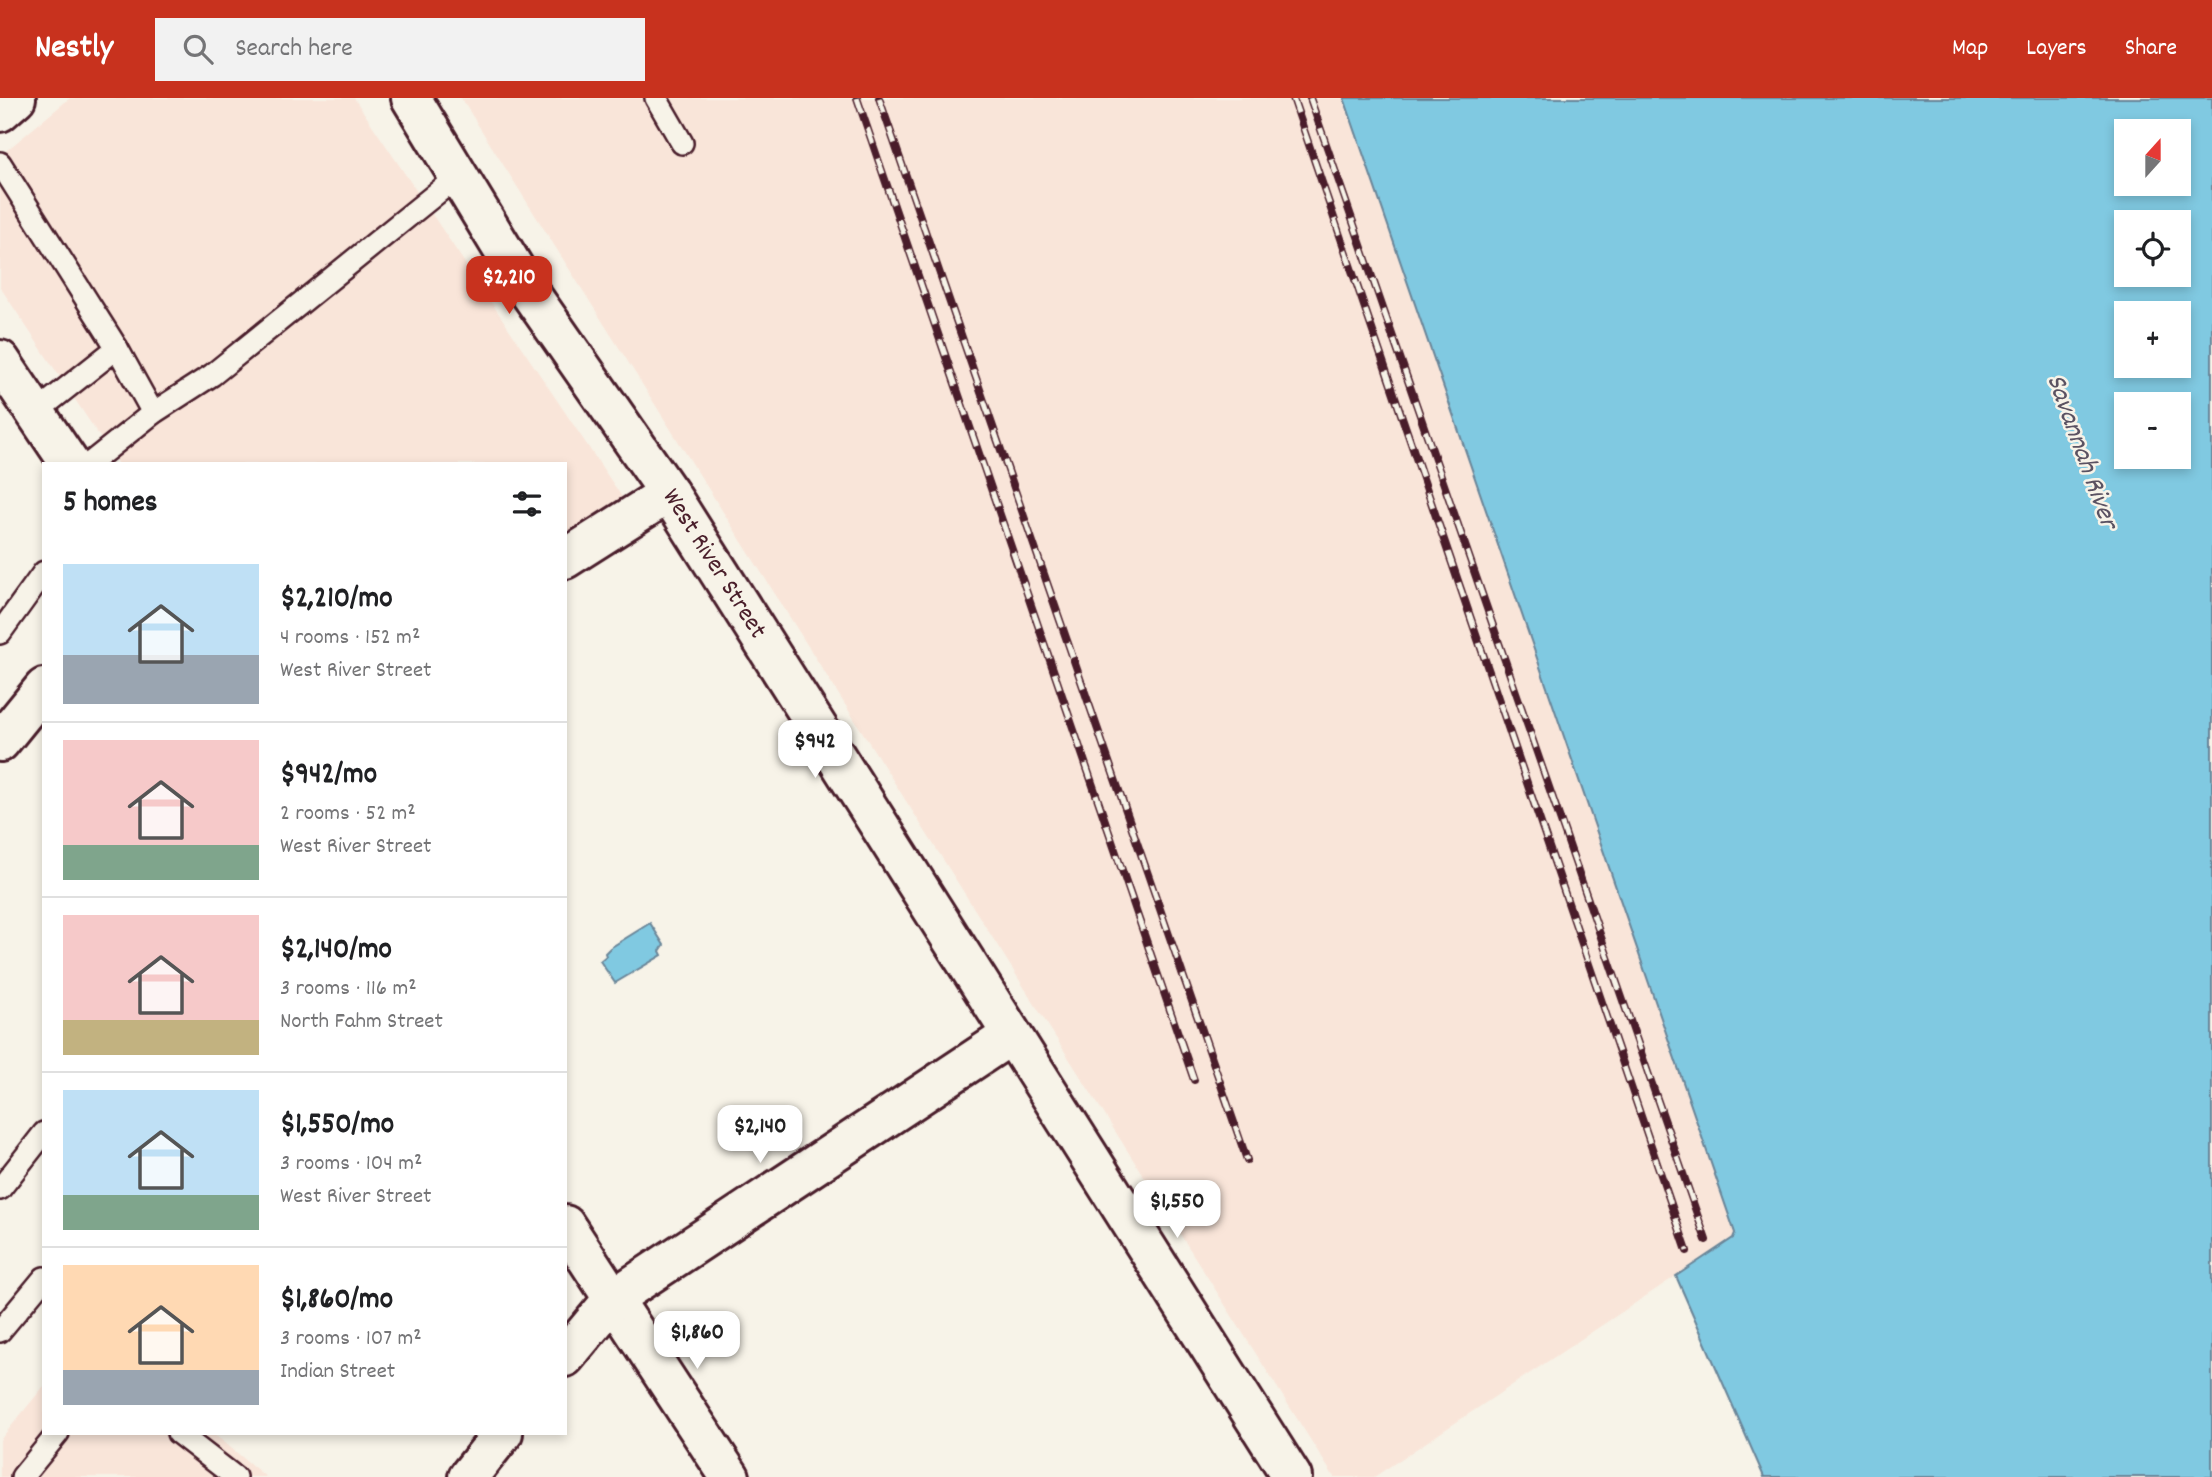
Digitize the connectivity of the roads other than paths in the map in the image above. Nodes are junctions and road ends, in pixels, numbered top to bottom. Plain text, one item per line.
1 (16, 98) edge
2 (411, 98) edge
3 (656, 98) edge
4 (0, 112) edge
5 (682, 143) dead end
6 (0, 163) edge
7 (458, 176) junction
8 (117, 348) junction
9 (0, 360) edge
10 (153, 413) junction
11 (35, 414) junction
12 (69, 462) edge
13 (92, 462) edge
14 (668, 493) junction
15 (567, 558) edge
16 (42, 575) edge
17 (0, 633) edge
18 (42, 690) edge
19 (0, 741) edge
20 (1012, 1035) junction
21 (42, 1136) edge
22 (0, 1189) edge
23 (567, 1227) edge
24 (42, 1280) edge
25 (614, 1298) junction
26 (0, 1331) edge
27 (567, 1355) edge
28 (56, 1435) edge
29 (181, 1435) edge
30 (501, 1435) edge
31 (22, 1477) edge
32 (235, 1477) edge
33 (468, 1477) edge
34 (730, 1477) edge
35 (1292, 1477) edge

1 - 4 street
2 - 7 street, West River Street
3 - 5 lane
6 - 8 lane
7 - 10 lane
7 - 14 street, West River Street
8 - 10 lane
8 - 11 lane
9 - 11 street
10 - 13 lane
11 - 12 street
14 - 15 street
14 - 20 street, West River Street
16 - 17 lane
18 - 19 street
20 - 25 street
20 - 35 street, West River Street
21 - 22 lane
23 - 25 street
24 - 26 lane
25 - 27 street
25 - 34 street
28 - 31 lane
29 - 32 lane
30 - 33 street

